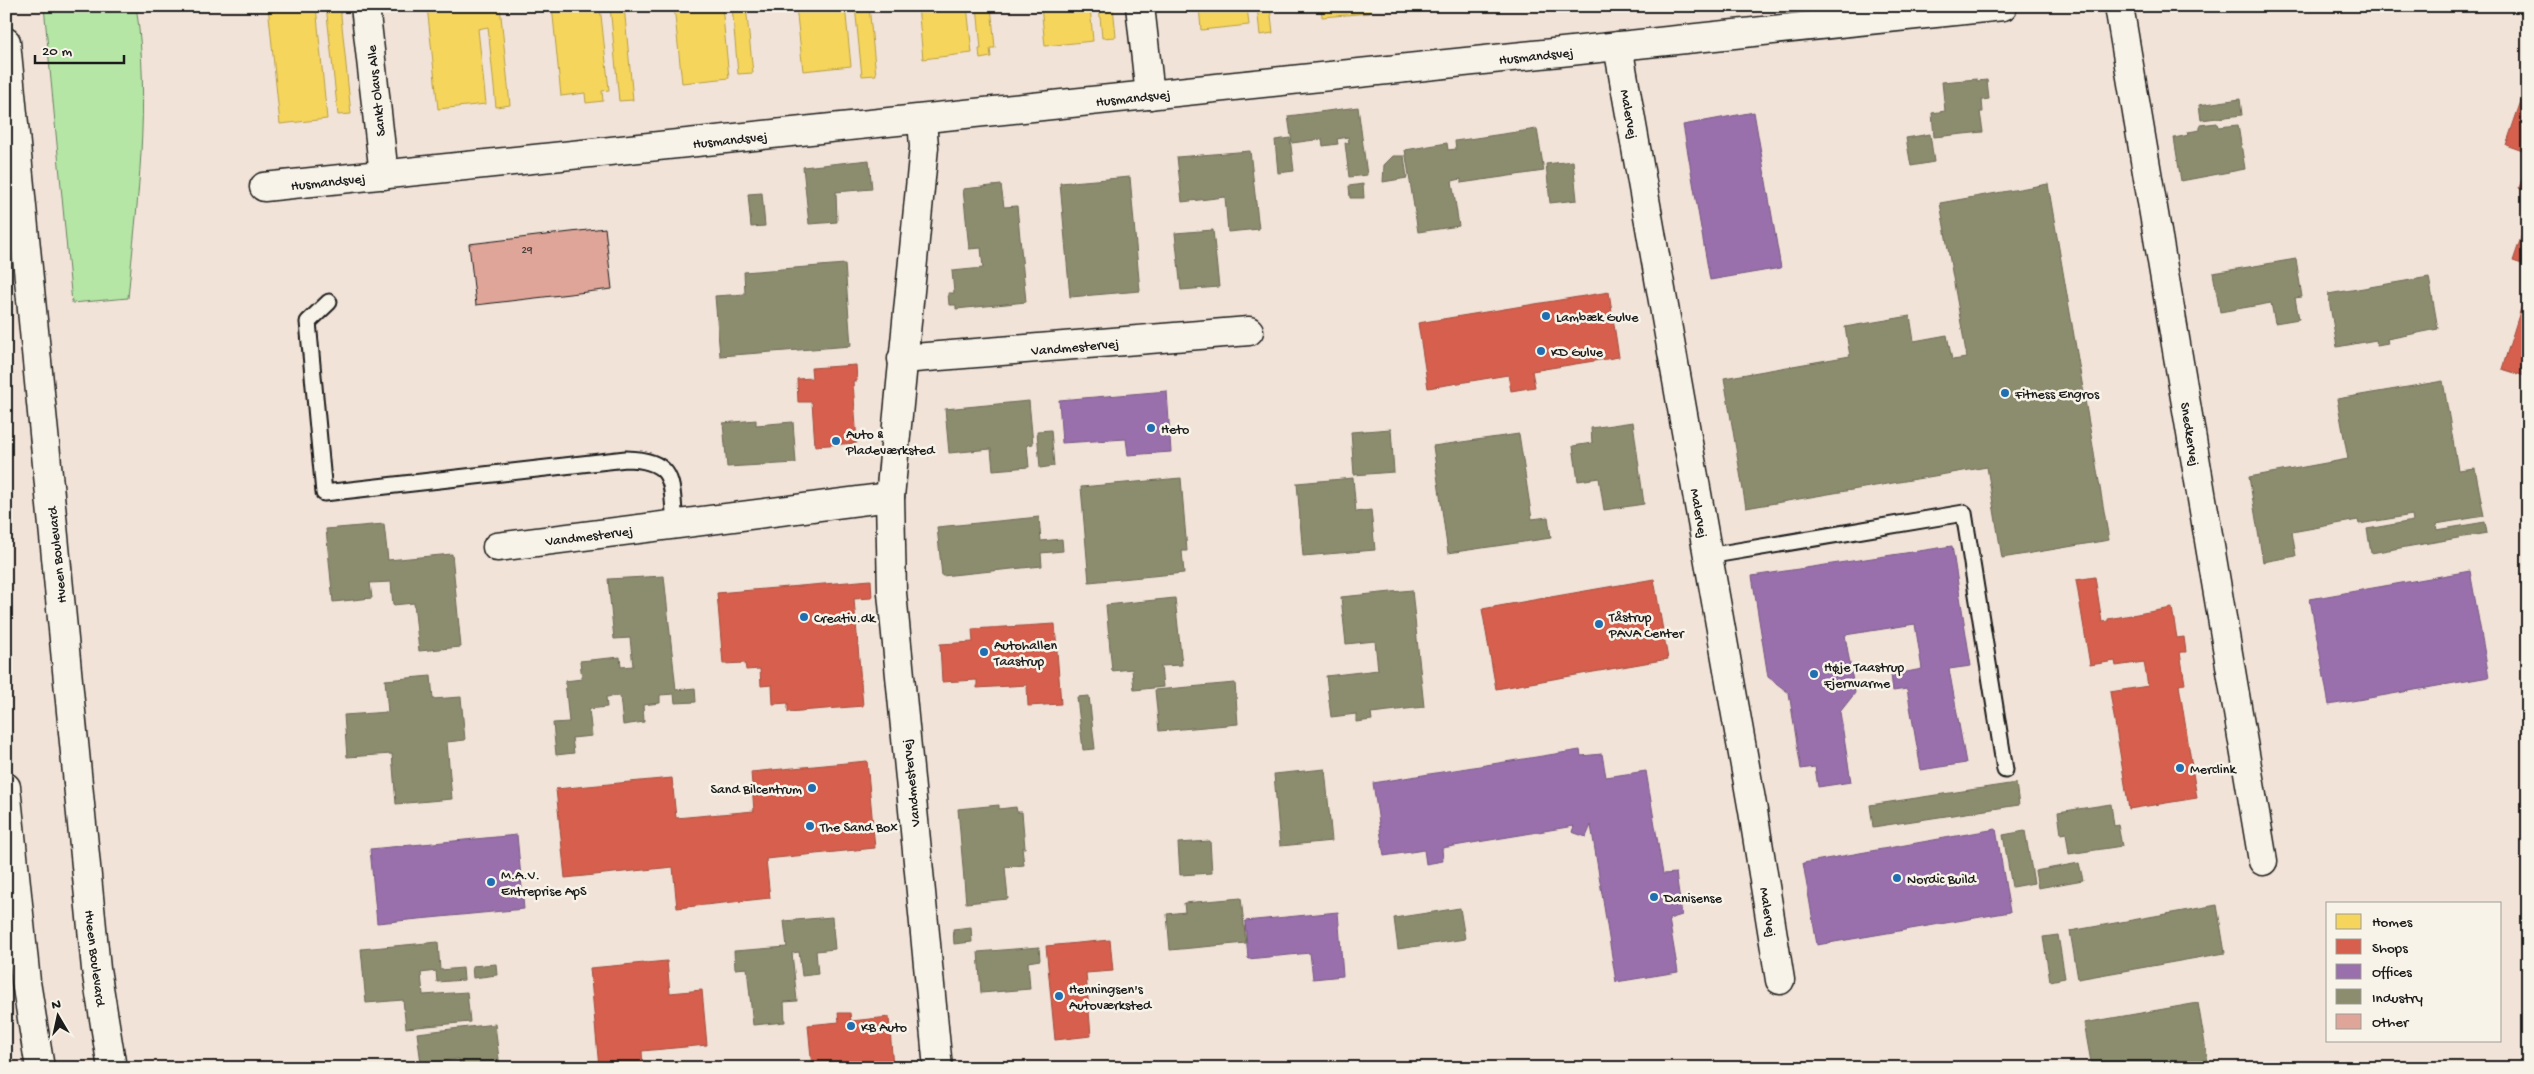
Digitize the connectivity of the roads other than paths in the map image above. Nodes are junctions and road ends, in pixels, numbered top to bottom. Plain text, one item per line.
1 (365, 6) edge
2 (1140, 6) edge
3 (2003, 6) edge
4 (2119, 6) edge
5 (1902, 11) edge
6 (6, 42) edge
7 (1618, 46) junction
8 (1150, 95) junction
9 (922, 119) junction
10 (384, 175) junction
11 (264, 187) dead end
12 (328, 302) dead end
13 (1249, 331) dead end
14 (902, 360) junction
15 (890, 497) junction
16 (675, 524) junction
17 (497, 547) dead end
18 (1708, 556) junction
19 (2005, 770) dead end
20 (6, 787) edge
21 (2263, 861) dead end
22 (1780, 980) dead end
23 (40, 1068) edge
24 (112, 1068) edge
25 (938, 1068) edge

1 - 10 street, Sankt Olavs Alle
2 - 8 street
3 - 5 street, Husmandsvej
4 - 21 street, Snedkervej
5 - 7 street, Husmandsvej
6 - 24 street, Hveen Boulevard
7 - 8 street, Husmandsvej
7 - 18 street, Malervej
8 - 9 street, Husmandsvej
9 - 10 street, Husmandsvej
9 - 14 street, Vandmestervej
10 - 11 street, Husmandsvej
12 - 16 lane
13 - 14 street, Vandmestervej
14 - 15 street, Vandmestervej
15 - 16 street, Vandmestervej
15 - 25 street, Vandmestervej
16 - 17 street, Vandmestervej
18 - 19 lane
18 - 22 street, Malervej
20 - 23 street

